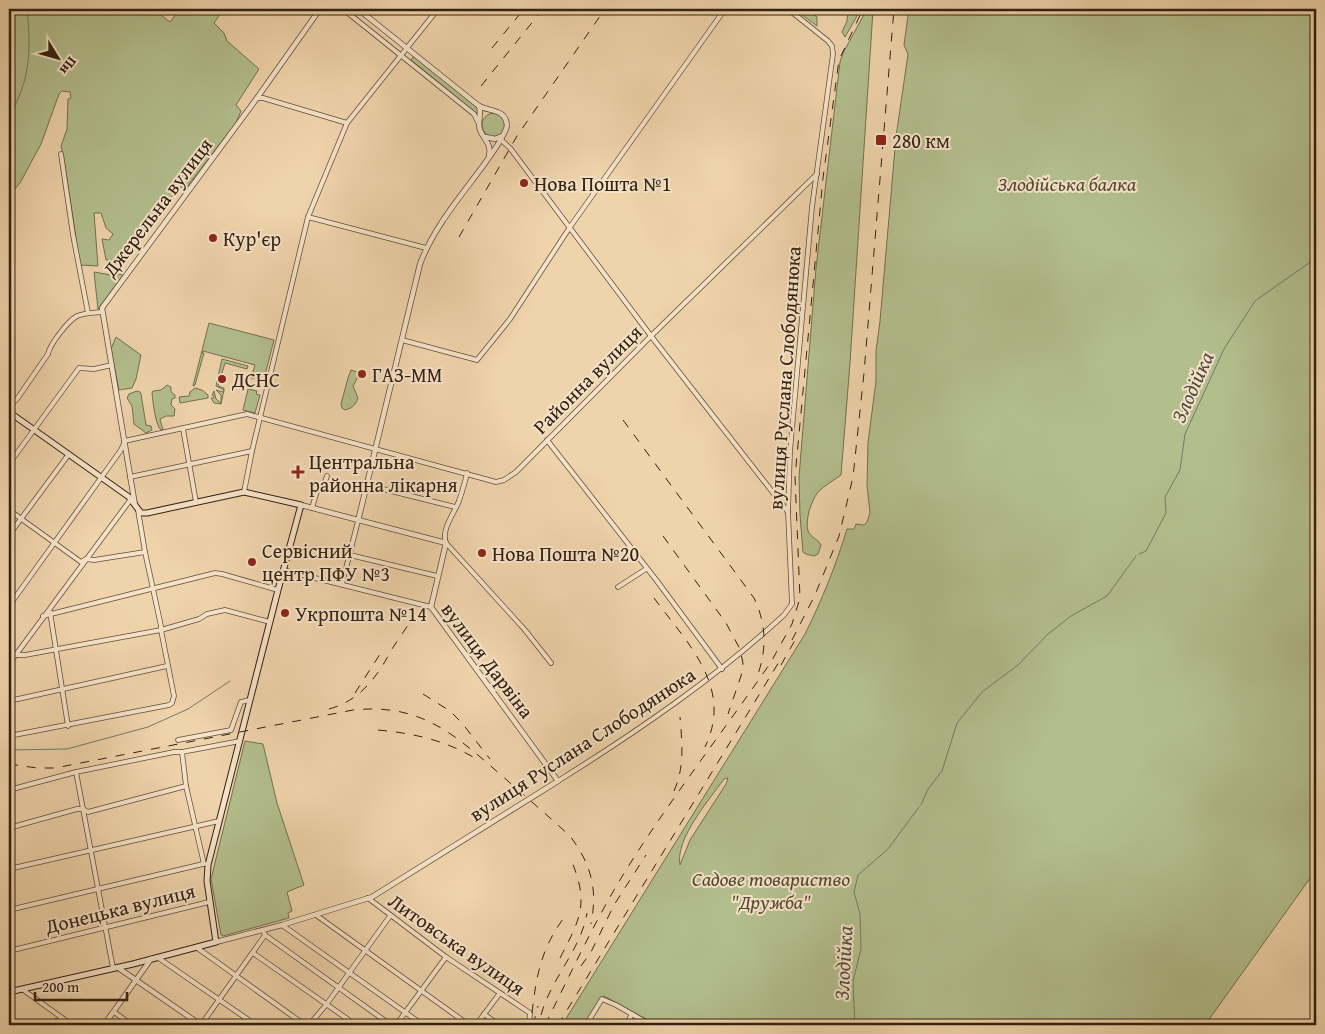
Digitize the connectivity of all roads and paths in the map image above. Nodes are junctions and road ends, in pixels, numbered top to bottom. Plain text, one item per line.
1 (320, 9) edge
2 (343, 9) edge
3 (358, 9) edge
4 (438, 9) edge
5 (725, 9) edge
6 (788, 9) edge
7 (376, 23) junction
8 (370, 30) junction
9 (390, 34) junction
10 (384, 41) junction
11 (407, 48) junction
12 (401, 55) junction
13 (257, 98) junction
14 (479, 106) junction
15 (493, 110) junction
16 (480, 120) junction
17 (347, 123) junction
18 (479, 128) junction
19 (482, 134) junction
20 (501, 137) junction
21 (60, 154) dead end
22 (488, 159) junction
23 (817, 174) junction
24 (308, 218) junction
25 (570, 227) junction
26 (426, 248) junction
27 (102, 312) junction
28 (88, 313) junction
29 (651, 336) junction
30 (402, 340) junction
31 (112, 365) junction
32 (9, 406) edge
33 (9, 412) edge
34 (260, 418) junction
35 (34, 429) junction
36 (183, 429) junction
37 (546, 440) junction
38 (125, 441) junction
39 (376, 449) junction
40 (252, 451) junction
41 (69, 454) junction
42 (9, 464) edge
43 (190, 465) junction
44 (467, 473) junction
45 (327, 476) dead end
46 (102, 477) junction
47 (130, 477) junction
48 (367, 484) junction
49 (244, 492) junction
50 (130, 499) junction
51 (196, 502) junction
52 (301, 505) junction
53 (455, 507) junction
54 (136, 508) junction
55 (312, 508) junction
56 (9, 510) edge
57 (788, 512) junction
58 (21, 518) junction
59 (358, 521) junction
60 (9, 535) edge
61 (54, 542) junction
62 (446, 543) junction
63 (145, 552) junction
64 (350, 555) junction
65 (83, 561) junction
66 (646, 569) junction
67 (283, 570) junction
68 (437, 576) junction
69 (342, 584) junction
70 (618, 587) dead end
71 (153, 589) junction
72 (278, 590) junction
73 (9, 606) edge
74 (50, 606) junction
75 (431, 606) junction
76 (50, 613) junction
77 (43, 616) junction
78 (270, 622) junction
79 (161, 630) junction
80 (9, 650) edge
81 (55, 650) junction
82 (16, 655) junction
83 (551, 663) dead end
84 (9, 664) edge
85 (167, 666) junction
86 (722, 669) junction
87 (61, 689) junction
88 (250, 700) junction
89 (9, 701) edge
90 (68, 726) junction
91 (9, 736) edge
92 (178, 740) dead end
93 (240, 741) junction
94 (182, 752) junction
95 (76, 772) junction
96 (558, 781) junction
97 (186, 786) junction
98 (9, 790) edge
99 (83, 808) junction
100 (219, 821) junction
101 (195, 826) junction
102 (9, 828) edge
103 (91, 849) junction
104 (206, 864) junction
105 (9, 869) edge
106 (99, 888) junction
107 (368, 898) junction
108 (209, 902) junction
109 (9, 910) edge
110 (316, 915) junction
111 (390, 916) junction
112 (282, 925) junction
113 (106, 927) junction
114 (263, 930) junction
115 (265, 935) junction
116 (216, 942) junction
117 (196, 947) junction
118 (9, 951) edge
119 (365, 951) junction
120 (252, 953) junction
121 (446, 956) junction
122 (155, 957) junction
123 (115, 968) junction
124 (349, 972) junction
125 (236, 976) junction
126 (9, 977) edge
127 (136, 981) junction
128 (338, 987) junction
129 (22, 989) junction
130 (10, 992) edge
131 (421, 992) junction
132 (500, 993) junction
133 (219, 1000) junction
134 (326, 1005) junction
135 (114, 1012) junction
136 (405, 1013) junction
137 (484, 1014) junction
138 (632, 1014) junction
139 (63, 1019) junction
140 (648, 1024) edge
141 (25, 1025) edge
142 (58, 1025) edge
143 (72, 1025) edge
144 (104, 1025) edge
145 (132, 1025) edge
146 (201, 1025) edge
147 (256, 1025) edge
148 (305, 1025) edge
149 (309, 1025) edge
150 (356, 1025) edge
151 (391, 1025) edge
152 (396, 1025) edge
153 (423, 1025) edge
154 (469, 1025) edge
155 (476, 1025) edge
156 (499, 1025) edge
157 (529, 1025) edge
158 (586, 1025) edge
159 (626, 1025) edge

1 - 13 street, Джерельна вулиця
2 - 8 street
3 - 7 street
4 - 11 street
5 - 25 street
6 - 23 street, вулиця Руслана Слободянюка
7 - 8 street
7 - 9 street
8 - 10 street
9 - 10 street
9 - 11 street
10 - 12 street
11 - 12 street
11 - 14 street
12 - 17 street
12 - 18 street
13 - 17 street
13 - 27 street, Джерельна вулиця
14 - 15 street
14 - 16 street
15 - 16 street
15 - 20 street
16 - 18 street
17 - 24 street
18 - 19 street
19 - 20 street
19 - 22 street
20 - 22 street
20 - 25 street
21 - 28 street
22 - 26 street
23 - 29 street, Районна вулиця
23 - 57 street, вулиця Руслана Слободянюка
24 - 26 street
24 - 34 street
25 - 29 street
25 - 30 street
26 - 30 street
27 - 28 street
27 - 31 street
28 - 32 street
29 - 37 street, Районна вулиця
29 - 57 street
30 - 39 street
31 - 35 street
31 - 38 street
33 - 35 main road
34 - 36 street
34 - 39 street
34 - 40 street
35 - 41 main road
35 - 42 street
36 - 38 street
36 - 43 street
37 - 44 street, Районна вулиця
37 - 66 street
38 - 46 street
38 - 47 street
39 - 44 street
39 - 48 street
40 - 43 street
40 - 49 street
41 - 46 main road
41 - 58 street
43 - 47 street
43 - 51 street
44 - 53 street
45 - 55 street
46 - 50 main road
46 - 61 street
47 - 54 street
48 - 53 street
48 - 59 street
49 - 51 main road
49 - 52 main road
50 - 54 main road
50 - 65 street
51 - 54 main road
52 - 55 street
52 - 67 main road
53 - 62 street
54 - 63 street
55 - 59 street
56 - 58 street
57 - 86 street, вулиця Руслана Слободянюка
58 - 60 street
58 - 61 street
59 - 62 street
59 - 64 street
61 - 65 street
61 - 73 street
62 - 68 street
62 - 83 street
63 - 65 street
63 - 71 street
64 - 68 street
64 - 69 street
65 - 74 street
66 - 70 street
66 - 86 street
67 - 69 street, вулиця Дарвіна
67 - 72 main road
68 - 75 street
69 - 75 street, вулиця Дарвіна
71 - 72 street
71 - 76 street
71 - 79 street
72 - 78 main road
74 - 76 street
74 - 77 street
75 - 96 street, вулиця Дарвіна
76 - 77 street
76 - 81 street
77 - 82 street
78 - 79 street
78 - 88 main road
79 - 81 street
79 - 85 street
80 - 82 street
81 - 82 street
81 - 87 street
82 - 84 street
85 - 87 street
85 - 90 street
86 - 96 street, вулиця Руслана Слободянюка
87 - 89 street
87 - 90 street
88 - 92 street
88 - 93 main road
90 - 91 street
93 - 94 street
93 - 100 main road
94 - 95 street
94 - 97 street
95 - 98 street
95 - 99 street
96 - 107 street, вулиця Руслана Слободянюка
97 - 99 street
97 - 101 street
99 - 102 street
99 - 103 street
100 - 101 street
100 - 104 main road
101 - 103 street
101 - 104 street
103 - 105 street
103 - 106 street
104 - 106 street
104 - 108 main road
106 - 109 street
106 - 113 street
107 - 110 street, вулиця Руслана Слободянюка
107 - 111 street, Литовська вулиця
108 - 113 street, Донецька вулиця
108 - 116 main road
110 - 112 street, вулиця Руслана Слободянюка
110 - 119 street
111 - 119 street
111 - 121 street, Литовська вулиця
112 - 114 street, вулиця Руслана Слободянюка
112 - 124 street
113 - 118 street, Донецька вулиця
113 - 123 street
114 - 115 street
114 - 116 street, вулиця Руслана Слободянюка
115 - 120 street
115 - 128 street
116 - 117 main road, вулиця Руслана Слободянюка
117 - 122 main road, вулиця Руслана Слободянюка
117 - 125 street
119 - 124 street
119 - 131 street
120 - 125 street
120 - 134 street
121 - 131 street
121 - 132 street, Литовська вулиця
122 - 123 main road, вулиця Руслана Слободянюка
122 - 127 street
122 - 133 street
123 - 127 street
123 - 129 main road, вулиця Руслана Слободянюка
124 - 128 street
124 - 136 street
125 - 133 street
125 - 148 street
126 - 130 street
127 - 135 street
127 - 146 street
128 - 134 street
128 - 151 street
129 - 130 main road, вулиця Руслана Слободянюка
129 - 139 street
131 - 136 street
131 - 154 street
132 - 137 street
132 - 157 street, Литовська вулиця
133 - 146 street
133 - 147 street
134 - 149 street
134 - 150 street
135 - 144 street
135 - 145 street
136 - 152 street
136 - 153 street
137 - 155 street
137 - 156 street
138 - 140 street
138 - 158 street
138 - 159 street
139 - 141 street
139 - 142 street
139 - 143 street

